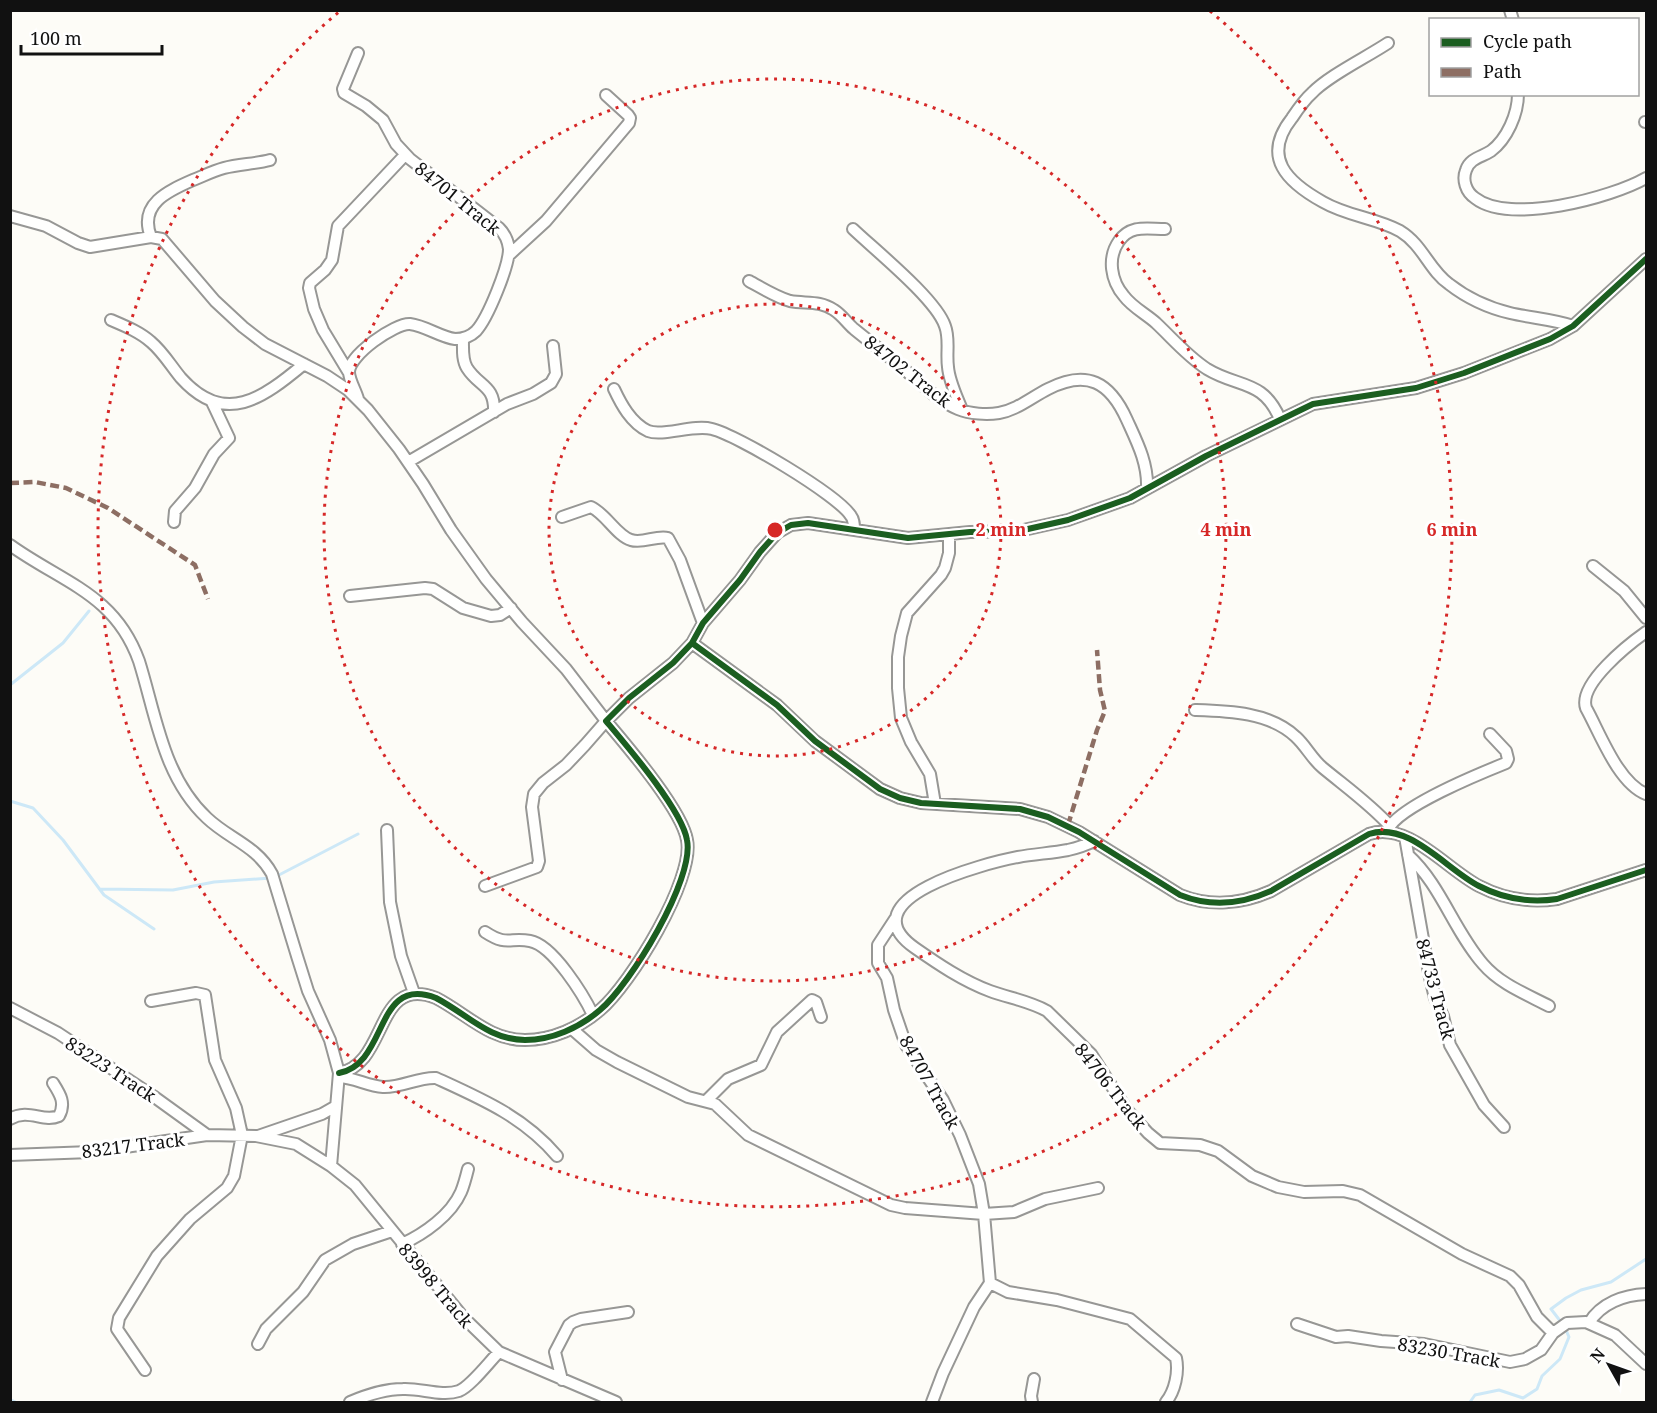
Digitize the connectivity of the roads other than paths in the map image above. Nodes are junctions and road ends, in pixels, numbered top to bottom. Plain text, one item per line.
1 (1388, 44) dead end
2 (357, 53) dead end
3 (606, 95) dead end
4 (1518, 96) edge
5 (405, 155) junction
6 (270, 160) dead end
7 (1647, 178) edge
8 (10, 216) edge
9 (853, 229) dead end
10 (1165, 229) dead end
11 (151, 237) junction
12 (509, 255) junction
13 (1647, 259) edge
14 (749, 281) dead end
15 (111, 320) dead end
16 (1573, 326) junction
17 (463, 339) junction
18 (553, 346) dead end
19 (304, 364) junction
20 (349, 373) junction
21 (614, 389) dead end
22 (358, 399) junction
23 (212, 402) junction
24 (962, 410) junction
25 (494, 412) junction
26 (1280, 419) junction
27 (408, 462) junction
28 (1147, 489) junction
29 (562, 517) dead end
30 (174, 522) dead end
31 (854, 529) junction
32 (949, 534) junction
33 (10, 545) edge
34 (1593, 566) dead end
35 (350, 596) dead end
36 (511, 608) junction
37 (1647, 618) edge
38 (703, 623) junction
39 (1647, 632) edge
40 (692, 644) junction
41 (1195, 710) dead end
42 (606, 721) junction
43 (1490, 734) dead end
44 (1647, 794) edge
45 (935, 804) junction
46 (1389, 828) junction
47 (387, 830) dead end
48 (1405, 837) junction
49 (1094, 842) junction
50 (1408, 854) junction
51 (1647, 870) edge
52 (485, 886) dead end
53 (895, 920) junction
54 (485, 932) dead end
55 (414, 993) junction
56 (151, 1002) dead end
57 (1549, 1006) dead end
58 (10, 1008) edge
59 (593, 1015) junction
60 (821, 1017) dead end
61 (572, 1029) junction
62 (339, 1075) junction
63 (53, 1083) dead end
64 (706, 1101) junction
65 (336, 1106) junction
66 (10, 1119) edge
67 (1504, 1127) dead end
68 (207, 1135) junction
69 (242, 1135) junction
70 (256, 1136) junction
71 (10, 1155) edge
72 (557, 1156) dead end
73 (331, 1166) junction
74 (468, 1169) dead end
75 (1098, 1188) dead end
76 (984, 1214) junction
77 (392, 1232) junction
78 (402, 1244) junction
79 (990, 1283) junction
80 (1647, 1294) edge
81 (628, 1312) dead end
82 (1589, 1323) junction
83 (1297, 1324) dead end
84 (1553, 1333) junction
85 (258, 1344) dead end
86 (499, 1352) junction
87 (1647, 1364) edge
88 (145, 1370) dead end
89 (1034, 1378) dead end
90 (562, 1380) junction
91 (350, 1402) edge
92 (616, 1402) edge
93 (932, 1402) edge
94 (1032, 1402) edge
95 (1166, 1402) edge

1 - 16 street
2 - 5 street, 84701 Track
3 - 12 street
4 - 7 street
5 - 12 street, 84701 Track
5 - 20 street
6 - 11 street
8 - 11 street
9 - 24 street
10 - 26 street
11 - 19 street
12 - 17 street, 84701 Track
13 - 16 street
14 - 24 street, 84702 Track
15 - 23 street
16 - 26 street
17 - 20 street
17 - 25 street
18 - 25 street
19 - 22 street
19 - 23 street
20 - 22 street
21 - 31 street
22 - 27 street
23 - 30 street
24 - 28 street, 84702 Track
25 - 27 street
26 - 28 street
27 - 36 street
28 - 32 street
29 - 38 street
31 - 32 street
31 - 38 street
32 - 45 street
33 - 62 street
34 - 37 street
35 - 36 street
36 - 42 street
38 - 40 street
39 - 44 street
40 - 42 street
40 - 45 street
41 - 46 street
42 - 52 street
42 - 59 street
43 - 46 street
45 - 49 street
46 - 48 street
46 - 49 street
47 - 55 street
48 - 50 street, 84733 Track
48 - 51 street
49 - 53 street, 84707 Track
50 - 57 street
50 - 67 street, 84733 Track
53 - 76 street, 84707 Track
53 - 84 street, 84706 Track
54 - 59 street
55 - 61 street
55 - 62 street
56 - 69 street
58 - 68 street, 83223 Track
59 - 61 street
60 - 64 street
61 - 64 street
62 - 65 street
62 - 72 street
63 - 66 street
64 - 76 street
65 - 70 street, 83217 Track
65 - 73 street
68 - 69 street, 83217 Track
68 - 71 street, 83217 Track
69 - 70 street, 83217 Track
69 - 88 street
70 - 73 street, 83217 Track
73 - 77 street, 83998 Track
74 - 78 street
75 - 76 street
76 - 79 street, 84707 Track
77 - 78 street, 83998 Track
77 - 85 street
78 - 86 street, 83998 Track
79 - 93 street
79 - 95 street
80 - 82 street
81 - 90 street
82 - 84 street, 83230 Track
82 - 87 street
83 - 84 street, 83230 Track
86 - 90 street, 83998 Track
86 - 91 street
89 - 94 street
90 - 92 street, 83998 Track

